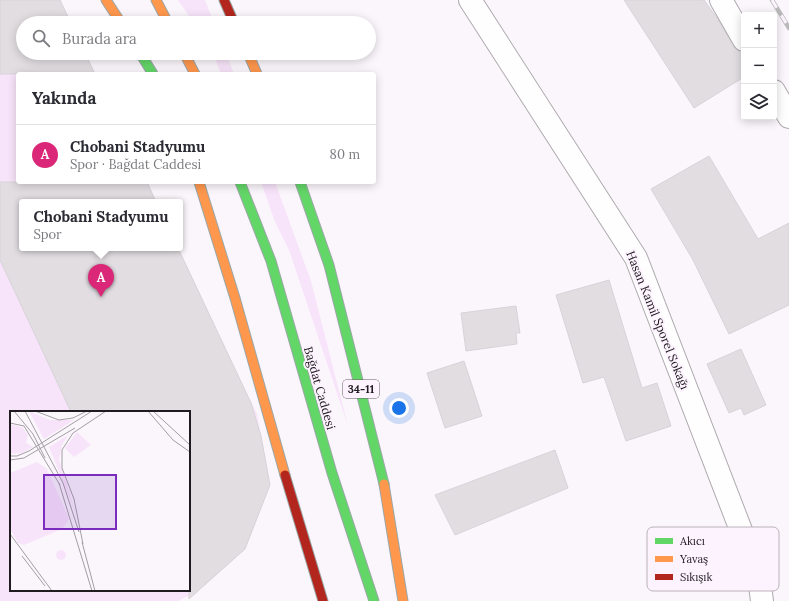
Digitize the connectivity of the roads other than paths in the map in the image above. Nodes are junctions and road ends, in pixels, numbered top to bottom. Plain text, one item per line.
1 (106, 0) edge
2 (116, 0) edge
3 (156, 0) edge
4 (224, 0) edge
5 (470, 0) edge
6 (721, 0) edge
7 (116, 16) edge
8 (124, 16) edge
9 (164, 16) edge
10 (231, 16) edge
11 (741, 35) edge
12 (145, 60) edge
13 (149, 60) edge
14 (188, 60) edge
15 (251, 60) edge
16 (153, 72) edge
17 (156, 72) edge
18 (194, 72) edge
19 (256, 72) edge
20 (777, 96) edge
21 (789, 117) edge
22 (200, 184) edge
23 (241, 184) edge
24 (301, 184) edge
25 (740, 527) edge
26 (761, 591) edge
27 (323, 601) edge
28 (374, 601) edge
29 (403, 601) edge
30 (762, 601) edge

1 - 7 main road
2 - 8 main road
3 - 9 main road
4 - 10 main road
5 - 25 street, Hasan Kamil Sporel Sokağı
6 - 11 street
12 - 16 main road
13 - 17 main road
14 - 18 main road
15 - 19 main road
20 - 21 street
22 - 27 main road
23 - 28 main road, Bağdat Caddesi
24 - 29 main road, 34-11
26 - 30 street, Hasan Kamil Sporel Sokağı

